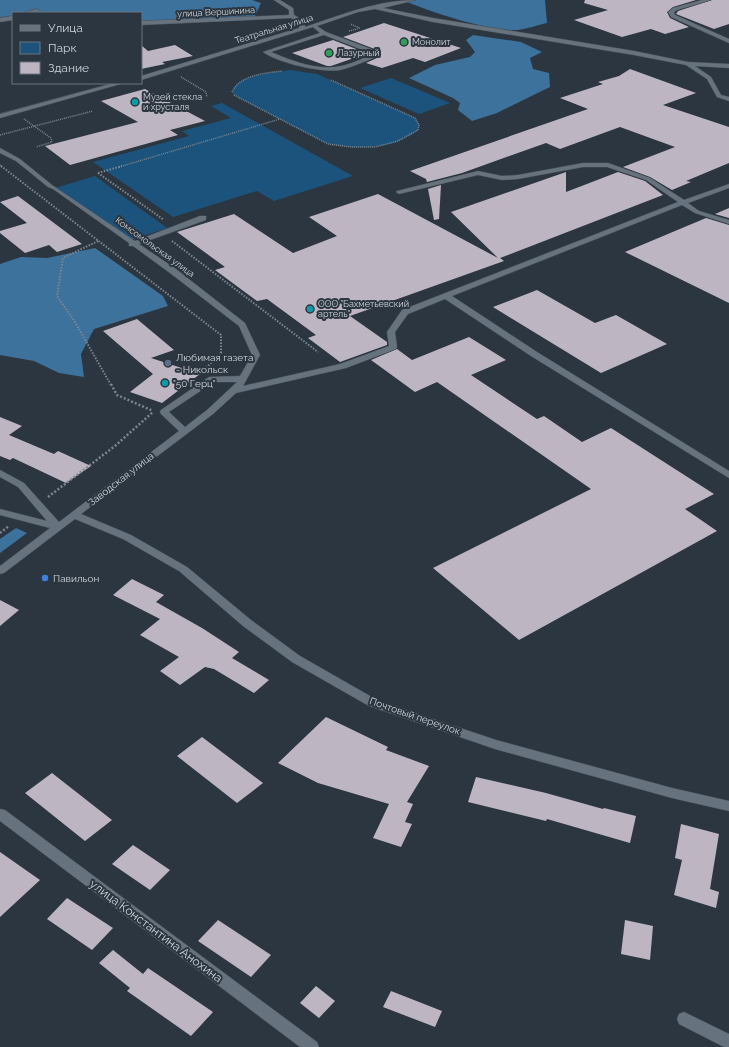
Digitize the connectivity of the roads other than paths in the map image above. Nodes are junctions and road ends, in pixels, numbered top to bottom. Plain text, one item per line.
1 (278, 0) edge
2 (412, 0) edge
3 (708, 0) edge
4 (373, 7) junction
5 (292, 16) junction
6 (12, 18) edge
7 (0, 20) edge
8 (142, 23) edge
9 (314, 26) junction
10 (302, 29) junction
11 (324, 32) junction
12 (729, 41) edge
13 (688, 64) junction
14 (729, 66) edge
15 (142, 78) edge
16 (117, 84) edge
17 (729, 99) edge
18 (0, 116) edge
19 (0, 150) edge
20 (729, 186) edge
21 (399, 192) dead end
22 (682, 203) junction
23 (203, 218) dead end
24 (729, 222) edge
25 (132, 244) junction
26 (446, 296) junction
27 (242, 382) junction
28 (233, 392) junction
29 (184, 430) junction
30 (0, 473) edge
31 (729, 475) edge
32 (0, 512) edge
33 (74, 515) junction
34 (58, 528) junction
35 (0, 571) edge
36 (729, 806) edge
37 (0, 814) edge
38 (684, 1019) dead end
39 (729, 1042) edge
40 (312, 1047) edge

1 - 5 street
2 - 4 street, Театральная улица
3 - 12 street
4 - 9 street, Театральная улица
4 - 13 street
5 - 8 street, улица Вершинина
5 - 10 street
6 - 7 street
9 - 10 street, Театральная улица
9 - 11 street
10 - 15 street, Театральная улица
11 - 11 street
13 - 14 street
13 - 17 street
16 - 18 street
19 - 25 street, Комсомольская улица
20 - 22 street
21 - 22 street
22 - 24 street
22 - 26 street
23 - 25 street
25 - 27 street, Комсомольская улица
26 - 28 street
26 - 31 street
27 - 28 street, Заводская улица
27 - 29 street
28 - 29 street, Заводская улица
29 - 33 street, Заводская улица
30 - 34 street
32 - 34 street
33 - 34 street, Заводская улица
33 - 36 street, Почтовый переулок
34 - 35 street, Заводская улица
37 - 40 street, улица Константина Анохина
38 - 39 street

